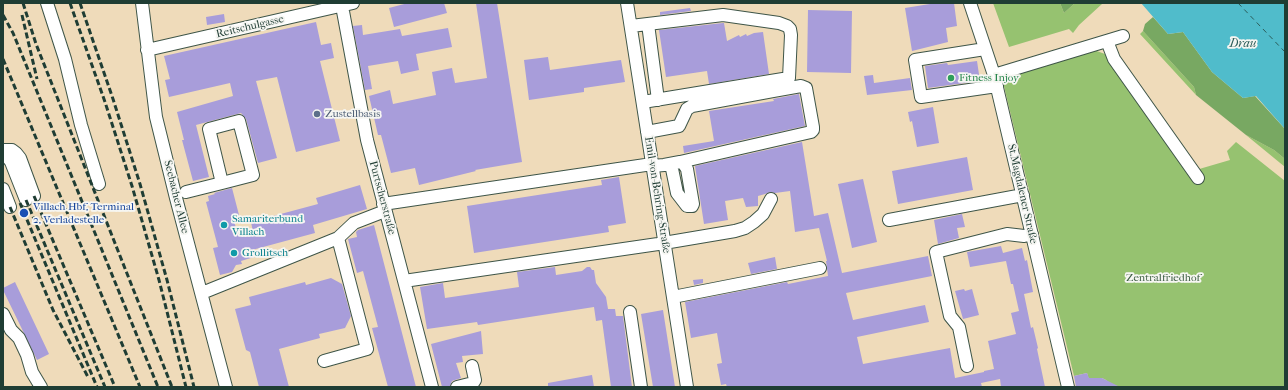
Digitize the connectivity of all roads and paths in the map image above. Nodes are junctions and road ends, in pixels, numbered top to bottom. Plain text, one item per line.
1 (47, 3) edge
2 (142, 3) edge
3 (627, 3) edge
4 (970, 3) edge
5 (348, 5) edge
6 (648, 24) junction
7 (631, 26) junction
8 (1123, 36) dead end
9 (1107, 41) junction
10 (985, 49) junction
11 (147, 50) junction
12 (995, 80) junction
13 (658, 100) junction
14 (643, 102) junction
15 (647, 132) junction
16 (3, 150) edge
17 (3, 156) edge
18 (3, 162) edge
19 (652, 165) junction
20 (1198, 178) dead end
21 (222, 183) junction
22 (99, 184) dead end
23 (3, 189) edge
24 (186, 192) dead end
25 (1023, 195) junction
26 (771, 199) dead end
27 (23, 201) junction
28 (384, 208) junction
29 (889, 220) dead end
30 (1032, 234) junction
31 (338, 238) junction
32 (665, 243) junction
33 (820, 268) dead end
34 (404, 281) junction
35 (202, 293) junction
36 (673, 297) junction
37 (3, 304) edge
38 (630, 312) dead end
39 (3, 314) edge
40 (3, 324) edge
41 (19, 338) junction
42 (324, 361) dead end
43 (472, 366) dead end
44 (967, 366) dead end
45 (36, 387) edge
46 (41, 387) edge
47 (226, 387) edge
48 (432, 387) edge
49 (457, 387) edge
50 (641, 387) edge
51 (687, 387) edge
52 (1068, 387) edge

1 - 22 street
2 - 11 street, Seebacher Allee
3 - 7 street, Emil-von-Behring-Straße
4 - 10 street, St.Magdalener Straße
5 - 11 street, Reitschulgasse
5 - 28 street, Purtscherstraße
6 - 7 street
6 - 13 street
6 - 13 street
7 - 14 street, Emil-von-Behring-Straße
8 - 9 street
9 - 12 street
9 - 20 street
10 - 12 street, St.Magdalener Straße
10 - 12 street
11 - 35 street, Seebacher Allee
12 - 25 street, St.Magdalener Straße
13 - 14 street
14 - 15 street, Emil-von-Behring-Straße
15 - 19 street, Emil-von-Behring-Straße
15 - 19 street
16 - 27 street
17 - 27 street
18 - 27 street
19 - 28 street
19 - 32 street, Emil-von-Behring-Straße
21 - 21 street
21 - 24 street
23 - 27 street
25 - 29 street
25 - 30 street, St.Magdalener Straße
26 - 32 street
28 - 31 street
28 - 34 street, Purtscherstraße
30 - 44 street
30 - 52 street, St.Magdalener Straße
31 - 35 street
31 - 42 street
32 - 34 street
32 - 36 street, Emil-von-Behring-Straße
33 - 36 street
34 - 48 street, Purtscherstraße
35 - 47 street, Seebacher Allee
36 - 51 street, Emil-von-Behring-Straße
37 - 41 street
38 - 50 street
39 - 41 street
40 - 45 street
41 - 46 street
43 - 49 street

